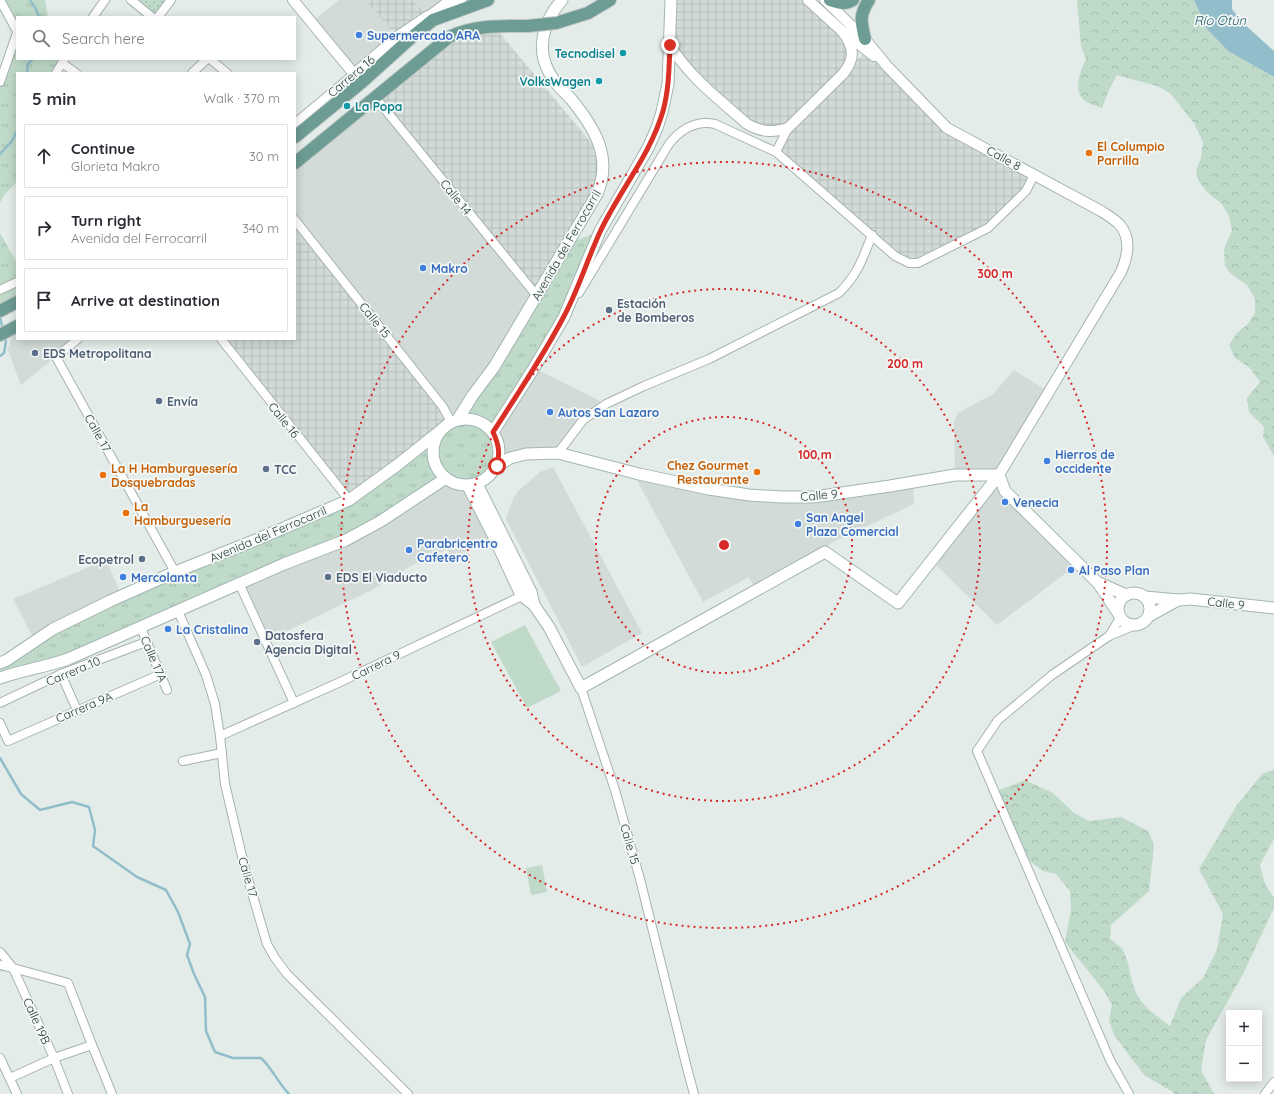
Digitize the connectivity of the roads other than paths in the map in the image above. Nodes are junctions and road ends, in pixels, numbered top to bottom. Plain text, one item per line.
1 (0, 0) edge
2 (104, 0) edge
3 (131, 0) edge
4 (171, 0) edge
5 (293, 0) edge
6 (449, 0) edge
7 (461, 0) edge
8 (488, 0) edge
9 (562, 0) edge
10 (610, 0) edge
11 (671, 0) edge
12 (808, 0) edge
13 (825, 0) edge
14 (830, 0) edge
15 (853, 0) edge
16 (869, 0) edge
17 (94, 16) edge
18 (151, 16) edge
19 (159, 16) edge
20 (431, 18) junction
21 (16, 30) edge
22 (842, 31) junction
23 (16, 35) edge
24 (865, 39) junction
25 (670, 45) junction
26 (206, 60) edge
27 (211, 60) edge
28 (63, 61) edge
29 (886, 65) junction
30 (57, 72) edge
31 (75, 72) edge
32 (193, 72) edge
33 (225, 72) edge
34 (354, 74) junction
35 (0, 82) edge
36 (375, 97) junction
37 (788, 128) junction
38 (296, 131) edge
39 (776, 152) junction
40 (296, 162) edge
41 (1034, 175) junction
42 (296, 221) edge
43 (872, 235) junction
44 (16, 282) edge
45 (0, 290) edge
46 (537, 296) junction
47 (16, 303) edge
48 (2, 310) edge
49 (564, 317) junction
50 (15, 328) edge
51 (0, 335) edge
52 (77, 340) edge
53 (222, 340) edge
54 (454, 420) junction
55 (440, 431) junction
56 (493, 432) junction
57 (558, 453) junction
58 (497, 466) junction
59 (999, 475) junction
60 (446, 478) junction
61 (472, 485) junction
62 (349, 500) junction
63 (175, 572) junction
64 (239, 583) junction
65 (1098, 583) junction
66 (526, 594) junction
67 (1126, 595) junction
68 (1145, 597) junction
69 (1179, 600) junction
70 (1274, 608) edge
71 (178, 611) junction
72 (1119, 615) junction
73 (1149, 616) junction
74 (1133, 626) junction
75 (141, 628) junction
76 (1109, 636) junction
77 (146, 642) junction
78 (0, 663) edge
79 (61, 674) junction
80 (160, 674) junction
81 (0, 678) edge
82 (580, 688) junction
83 (167, 690) dead end
84 (294, 703) junction
85 (0, 704) edge
86 (77, 710) junction
87 (0, 723) edge
88 (220, 736) junction
89 (222, 753) junction
90 (183, 761) dead end
91 (0, 952) edge
92 (0, 966) edge
93 (13, 968) junction
94 (92, 1045) junction
95 (0, 1058) edge
96 (54, 1058) junction
97 (10, 1078) junction
98 (1274, 1082) edge
99 (17, 1094) edge
100 (68, 1094) edge
101 (112, 1094) edge
102 (408, 1094) edge
103 (694, 1094) edge
104 (1129, 1094) edge
105 (1265, 1094) edge

1 - 21 street
2 - 17 street
3 - 18 street
4 - 19 street
5 - 34 street
6 - 20 street, Carrera 16
7 - 20 street, Carrera 16
8 - 20 main road
9 - 46 main road, Avenida del Ferrocarril
10 - 36 main road, bridge
11 - 25 main road, Avenida del Ferrocarril
12 - 22 street, Calle 8
13 - 24 street, Calle 8
14 - 15 main road
16 - 24 main road
20 - 34 street, Carrera 16
20 - 38 main road
22 - 29 street, Calle 8
22 - 37 street
23 - 35 street
24 - 29 street, Calle 8
25 - 37 street
25 - 49 main road, Avenida del Ferrocarril
26 - 32 street
27 - 33 street
28 - 30 street
28 - 31 street
29 - 41 street, Calle 8
34 - 38 street, Carrera 16
36 - 40 main road
36 - 46 street, Calle 14
37 - 39 street
39 - 43 street
39 - 49 street
41 - 43 street
41 - 59 street, Calle 8
42 - 54 street, Calle 15
43 - 57 street
44 - 45 street
46 - 54 main road, Avenida del Ferrocarril
47 - 48 main road
49 - 56 main road, Avenida del Ferrocarril
50 - 51 main road
52 - 63 street, Calle 17
53 - 62 street, Calle 16
54 - 55 main road
54 - 56 main road
55 - 60 main road
55 - 62 main road, Avenida del Ferrocarril
56 - 58 main road
57 - 58 main road, Calle 9
57 - 59 main road, Calle 9
58 - 61 main road
59 - 65 main road
59 - 82 main road
60 - 61 main road
60 - 64 main road
61 - 66 main road, Calle 15
62 - 63 main road, Avenida del Ferrocarril
63 - 78 main road, Avenida del Ferrocarril
64 - 71 main road
64 - 84 street
65 - 67 main road
65 - 72 main road
66 - 82 main road, Calle 15
66 - 84 street, Carrera 9
67 - 68 main road
67 - 72 main road
68 - 69 main road, Calle 9
68 - 73 main road
69 - 70 main road, Calle 9
69 - 73 main road, Calle 9
71 - 75 main road
71 - 88 street, Calle 17
72 - 74 main road
72 - 76 street
73 - 74 main road
74 - 76 street
75 - 77 street, Calle 17A
75 - 81 main road
76 - 104 street
77 - 79 street, Carrera 10
77 - 80 street, Calle 17A
79 - 85 street, Carrera 10
79 - 86 street
80 - 83 street, Calle 17A
80 - 86 street, Carrera 9A
82 - 103 street, Calle 15
84 - 88 street, Carrera 9
86 - 87 street, Carrera 9A
88 - 89 street, Calle 17
89 - 90 street
89 - 102 street, Calle 17
91 - 93 street, Calle 19B
92 - 93 street
93 - 94 street
93 - 96 street, Calle 19B
94 - 96 street
94 - 101 street
95 - 97 street
96 - 97 street
96 - 100 street, Calle 19B
97 - 99 street
98 - 105 street

